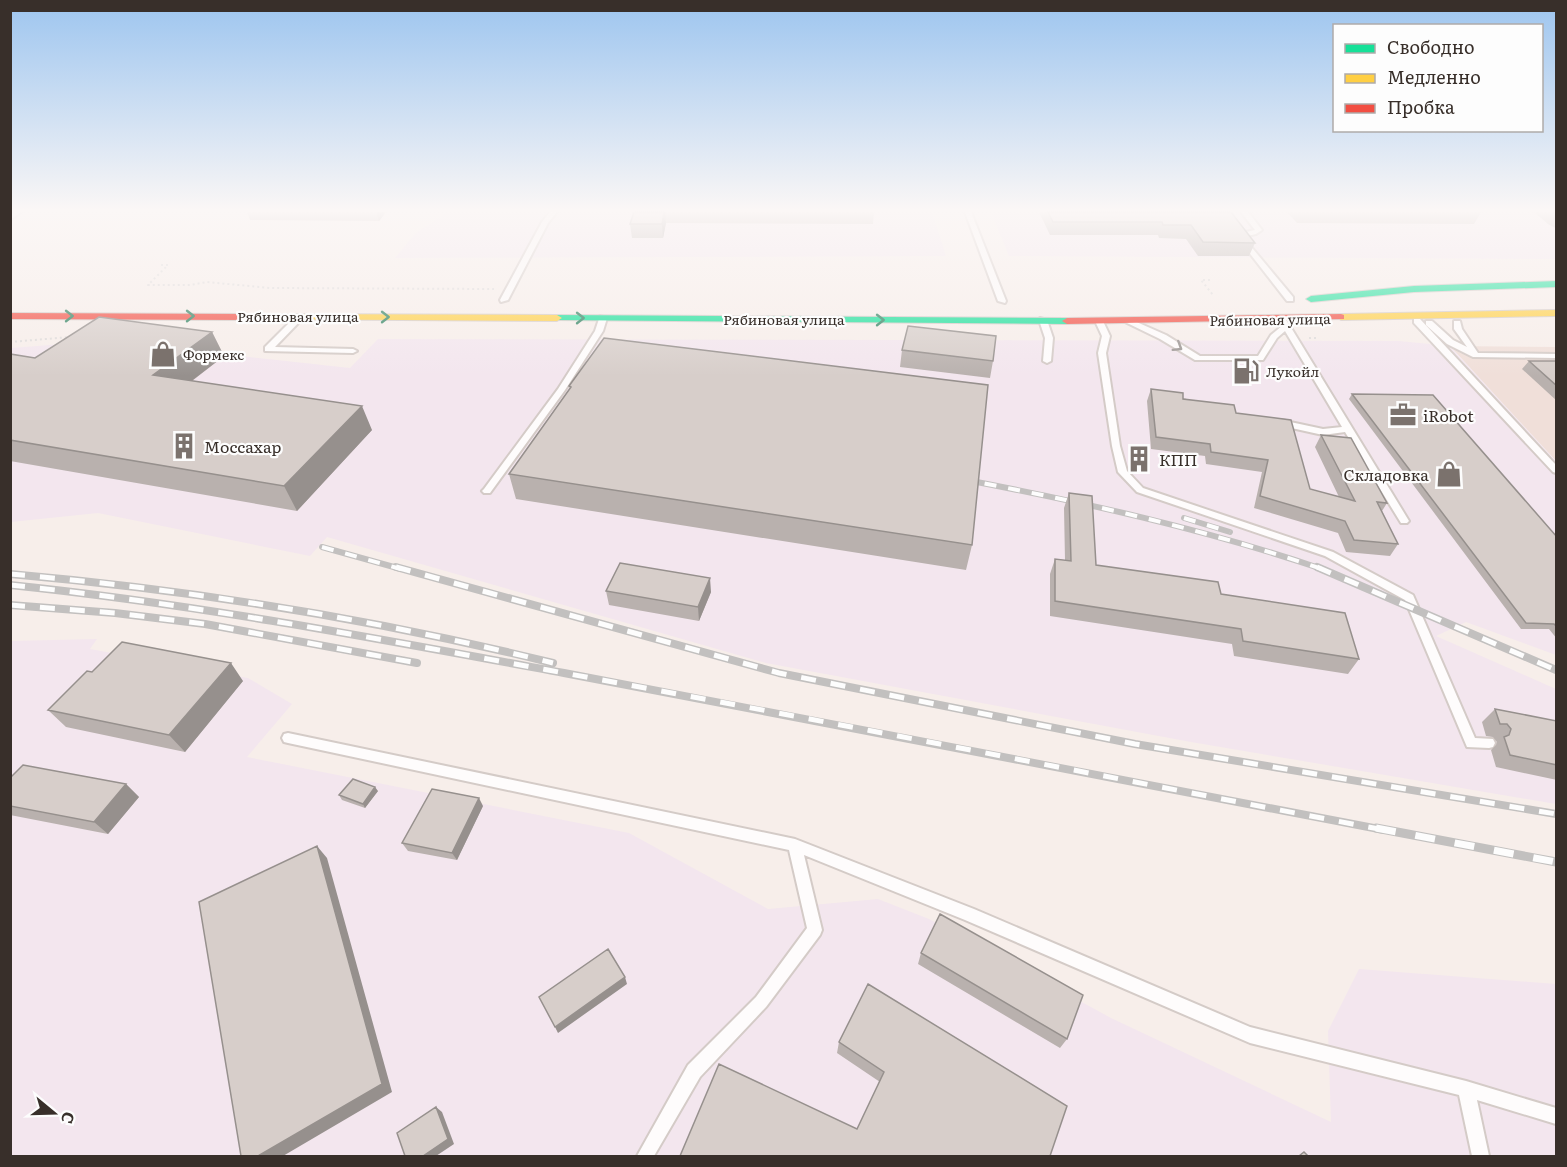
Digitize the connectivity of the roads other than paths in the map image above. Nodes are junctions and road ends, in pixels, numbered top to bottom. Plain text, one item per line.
1 (522, 266) edge
2 (988, 266) edge
3 (1264, 266) edge
4 (1557, 284) edge
5 (506, 297) road end
6 (1557, 297) edge
7 (1290, 299) junction
8 (1311, 299) junction
9 (1266, 300) dead end
10 (1001, 301) dead end
11 (1557, 313) edge
12 (10, 316) edge
13 (300, 317) junction
14 (1350, 317) junction
15 (603, 318) junction
16 (1042, 321) junction
17 (1098, 321) junction
18 (1126, 321) junction
19 (1422, 321) junction
20 (1283, 323) junction
21 (1457, 323) junction
22 (1557, 325) edge
23 (353, 351) dead end
24 (1476, 355) junction
25 (1557, 356) edge
26 (1047, 360) dead end
27 (1267, 420) edge
28 (1348, 429) junction
29 (1557, 470) edge
30 (487, 491) dead end
31 (1404, 521) dead end
32 (288, 738) dead end
33 (1489, 743) dead end
34 (795, 845) junction
35 (1466, 1089) junction
36 (1557, 1116) edge
37 (645, 1156) edge
38 (1480, 1156) edge

1 - 5 lane
2 - 10 lane
3 - 7 lane
4 - 8 main road
6 - 8 main road, Рябиновая улица
7 - 8 main road, Рябиновая улица
7 - 9 main road, Рябиновая улица
11 - 14 main road, Рябиновая улица
12 -> 13 main road, Рябиновая улица
13 -> 15 main road, Рябиновая улица
13 - 23 lane
14 - 19 main road
14 - 20 main road, Рябиновая улица
15 -> 16 main road, Рябиновая улица
15 - 30 lane
16 - 17 main road, Рябиновая улица
16 - 26 lane
17 - 18 main road, Рябиновая улица
17 - 33 lane
18 - 20 main road, Рябиновая улица
18 -> 20 lane
19 - 21 main road
19 - 24 lane
19 - 29 lane
20 - 28 lane
21 - 22 main road
21 - 24 lane
24 - 25 lane
27 - 28 lane
28 - 31 lane
32 - 34 lane
34 - 35 lane
34 - 37 lane
35 - 36 lane
35 - 38 lane

